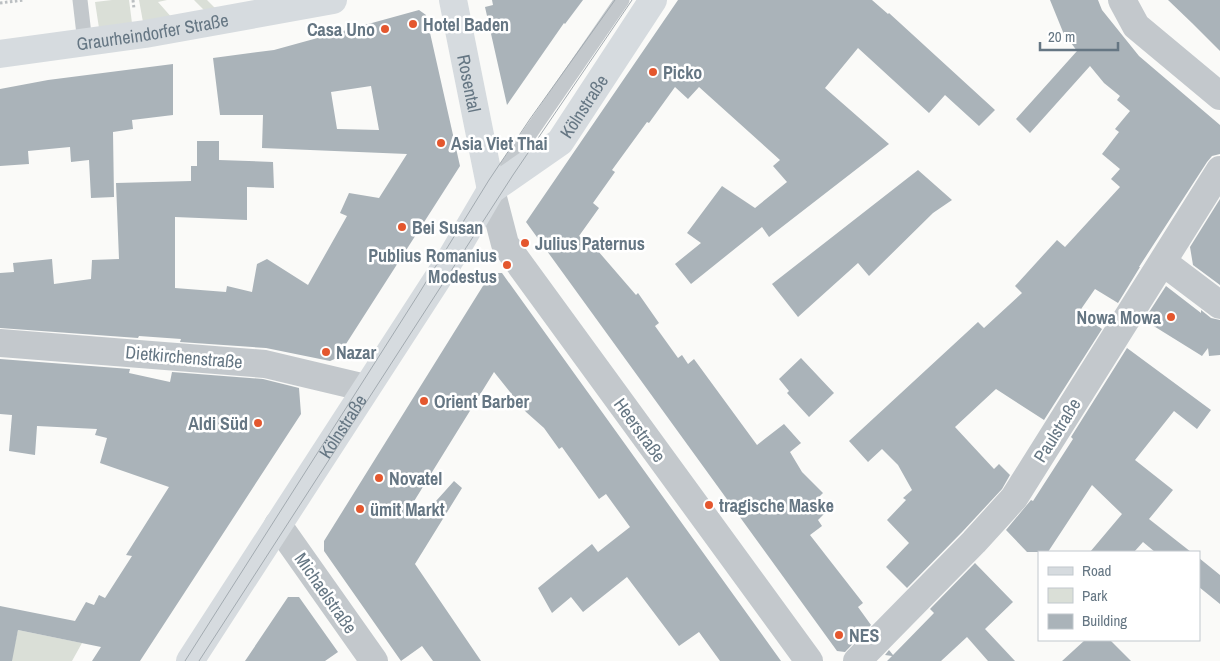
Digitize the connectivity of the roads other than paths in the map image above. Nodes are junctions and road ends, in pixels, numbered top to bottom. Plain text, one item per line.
1 (80, 0) edge
2 (333, 0) edge
3 (453, 0) edge
4 (622, 0) edge
5 (652, 0) edge
6 (1122, 0) edge
7 (85, 43) junction
8 (0, 54) edge
9 (1220, 96) edge
10 (1220, 170) edge
11 (489, 178) junction
12 (1163, 262) junction
13 (1220, 305) edge
14 (0, 343) edge
15 (366, 388) junction
16 (278, 525) junction
17 (190, 661) edge
18 (374, 661) edge
19 (809, 661) edge
20 (858, 661) edge

1 - 7 lane
2 - 7 street, Graurheindorfer Straße
3 - 11 street, Rosental
4 - 11 lane
5 - 11 street, Kölnstraße
6 - 9 street
7 - 8 street, Graurheindorfer Straße
10 - 12 street, Paulstraße
11 - 15 street, Kölnstraße
11 - 19 street, Heerstraße
12 - 13 street
12 - 20 street, Paulstraße
14 - 15 street, Dietkirchenstraße
15 - 16 street, Kölnstraße
16 - 17 street, Kölnstraße
16 - 18 street, Michaelstraße

